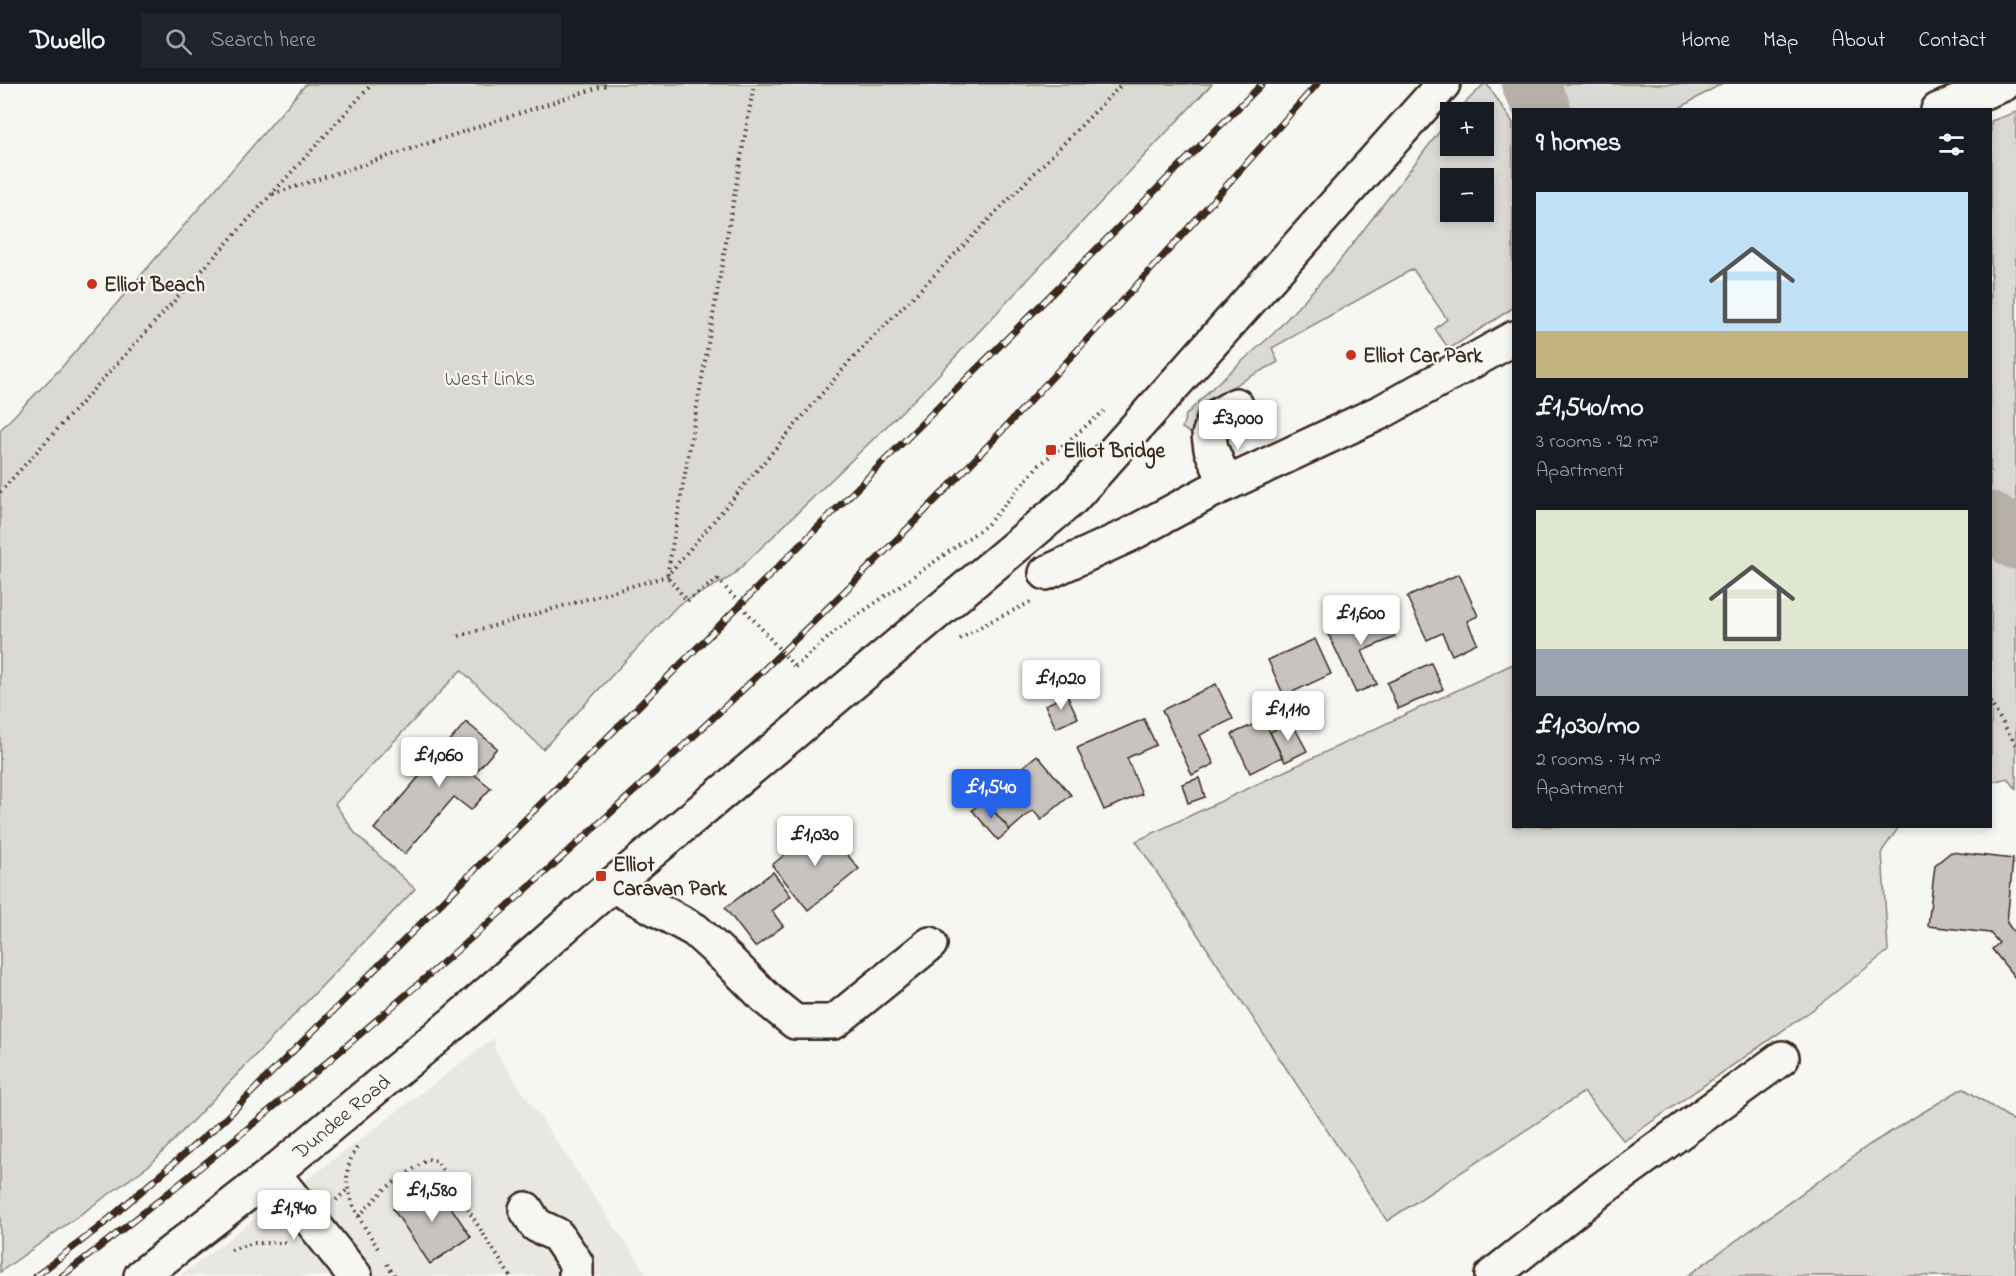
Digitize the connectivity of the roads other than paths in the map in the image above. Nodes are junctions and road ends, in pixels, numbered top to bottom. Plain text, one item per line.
1 (1443, 84) edge
2 (2004, 84) edge
3 (1943, 108) edge
4 (1512, 339) edge
5 (1236, 405) dead end
6 (1226, 484) junction
7 (1046, 573) dead end
8 (612, 885) junction
9 (930, 944) dead end
10 (1782, 1058) dead end
11 (273, 1173) junction
12 (526, 1209) dead end
13 (141, 1276) edge
14 (356, 1276) edge
15 (576, 1276) edge
16 (1492, 1276) edge

1 - 8 main road, Dundee Road
2 - 3 main road
4 - 6 main road
5 - 6 main road
6 - 7 main road
8 - 9 main road
8 - 11 main road, Dundee Road
10 - 16 main road
11 - 13 main road, Dundee Road
11 - 14 main road
12 - 15 main road

